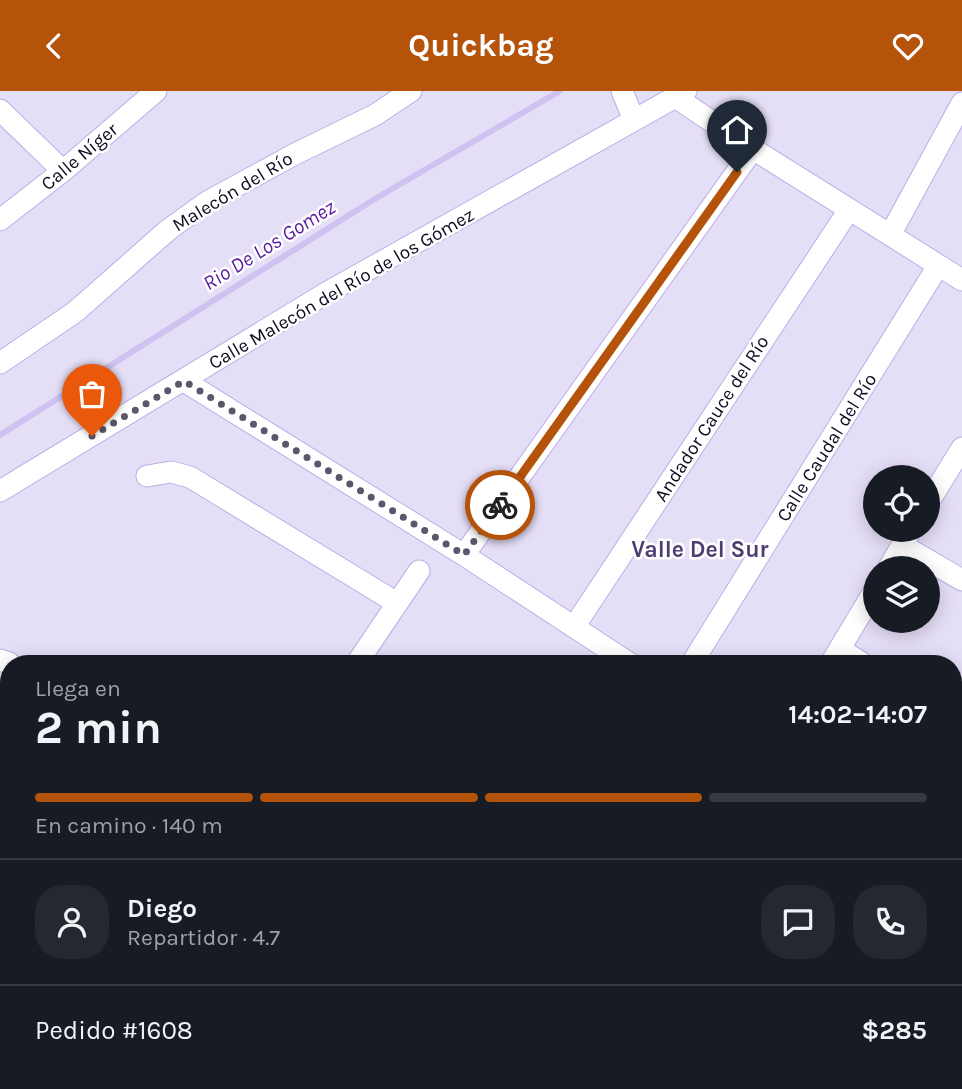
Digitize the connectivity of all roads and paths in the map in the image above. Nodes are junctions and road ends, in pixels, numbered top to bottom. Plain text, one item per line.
1 (156, 91) edge
2 (411, 91) edge
3 (681, 94) edge
4 (962, 103) edge
5 (628, 105) edge
6 (0, 110) edge
7 (753, 149) junction
8 (63, 171) junction
9 (849, 210) junction
10 (0, 220) edge
11 (890, 235) junction
12 (938, 266) junction
13 (962, 280) edge
14 (0, 363) edge
15 (184, 381) junction
16 (962, 448) edge
17 (147, 476) dead end
18 (940, 484) edge
19 (0, 491) edge
20 (913, 542) edge
21 (464, 555) junction
22 (419, 571) dead end
23 (962, 580) edge
24 (397, 603) junction
25 (863, 610) edge
26 (573, 627) junction
27 (362, 655) edge
28 (617, 655) edge
29 (697, 655) edge
30 (836, 655) edge

1 - 8 street, Calle Níger
2 - 14 street, Malecón del Río
3 - 5 street, Calle Malecón del Río de los Gómez
3 - 7 street
4 - 11 street
5 - 15 street, Calle Malecón del Río de los Gómez
6 - 8 street
7 - 9 street
7 - 21 street
8 - 10 street, Calle Níger
9 - 11 street
9 - 26 street, Andador Cauce del Río
11 - 12 street
12 - 13 street
12 - 29 street, Calle Caudal del Río
15 - 19 street, Calle Malecón del Río de los Gómez
15 - 21 street
16 - 18 street
17 - 24 street
20 - 23 street
21 - 26 street
22 - 24 street
24 - 27 street
25 - 30 street
26 - 28 street

